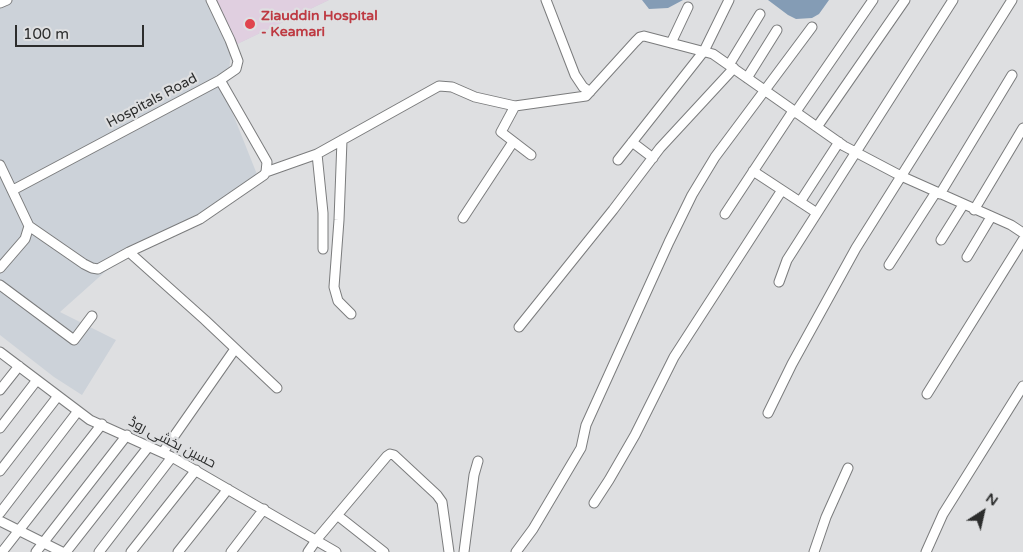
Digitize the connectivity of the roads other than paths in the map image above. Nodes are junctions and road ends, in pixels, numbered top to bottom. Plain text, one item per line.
1 (7, 0) edge
2 (211, 0) edge
3 (546, 0) edge
4 (729, 0) edge
5 (873, 0) edge
6 (905, 0) edge
7 (953, 0) edge
8 (1012, 0) edge
9 (0, 3) edge
10 (688, 7) dead end
11 (760, 14) dead end
12 (812, 26) dead end
13 (777, 30) dead end
14 (671, 42) junction
15 (704, 52) junction
16 (732, 67) junction
17 (1012, 74) dead end
18 (747, 78) junction
19 (220, 80) junction
20 (766, 90) junction
21 (590, 92) junction
22 (515, 106) junction
23 (794, 112) junction
24 (817, 127) junction
25 (1023, 128) edge
26 (342, 140) junction
27 (513, 142) junction
28 (632, 142) junction
29 (839, 142) junction
30 (856, 152) junction
31 (317, 154) junction
32 (531, 155) dead end
33 (653, 158) junction
34 (618, 160) dead end
35 (0, 165) edge
36 (753, 171) junction
37 (266, 172) junction
38 (901, 176) junction
39 (13, 190) junction
40 (782, 190) junction
41 (938, 193) junction
42 (800, 202) junction
43 (963, 204) junction
44 (974, 210) junction
45 (817, 213) junction
46 (725, 214) dead end
47 (991, 217) junction
48 (463, 218) dead end
49 (29, 226) junction
50 (1023, 232) edge
51 (941, 240) dead end
52 (1023, 240) edge
53 (323, 249) dead end
54 (129, 252) junction
55 (967, 257) dead end
56 (2, 262) edge
57 (889, 265) dead end
58 (779, 282) dead end
59 (0, 285) edge
60 (351, 314) dead end
61 (92, 316) dead end
62 (519, 327) dead end
63 (235, 349) junction
64 (0, 352) edge
65 (19, 366) junction
66 (37, 380) junction
67 (1023, 386) edge
68 (277, 388) dead end
69 (0, 390) edge
70 (927, 394) dead end
71 (58, 396) junction
72 (78, 411) junction
73 (768, 413) dead end
74 (102, 424) junction
75 (0, 428) edge
76 (127, 435) junction
77 (149, 446) junction
78 (163, 452) junction
79 (172, 457) junction
80 (478, 462) dead end
81 (848, 468) dead end
82 (196, 470) junction
83 (0, 471) edge
84 (228, 489) junction
85 (594, 503) dead end
86 (264, 509) junction
87 (0, 513) edge
88 (337, 516) junction
89 (0, 521) edge
90 (18, 531) junction
91 (316, 540) junction
92 (43, 543) junction
93 (2, 552) edge
94 (36, 552) edge
95 (62, 552) edge
96 (66, 552) edge
97 (99, 552) edge
98 (131, 552) edge
99 (178, 552) edge
100 (231, 552) edge
101 (308, 552) edge
102 (336, 552) edge
103 (384, 552) edge
104 (449, 552) edge
105 (464, 552) edge
106 (516, 552) edge
107 (814, 552) edge
108 (926, 552) edge

1 - 9 street
2 - 19 street, Hospitals Road
3 - 21 street
4 - 15 street
5 - 23 street
6 - 24 street
7 - 30 street
8 - 38 street
10 - 14 street
11 - 16 street
12 - 20 street
13 - 18 street
14 - 15 street
14 - 21 street
15 - 16 street
15 - 28 street
16 - 18 street
16 - 33 street
17 - 41 street
18 - 20 street
19 - 37 street
19 - 39 street, Hospitals Road
20 - 23 street
20 - 106 street
21 - 22 street
22 - 26 street
22 - 27 street
23 - 24 street
23 - 36 street
24 - 29 street
25 - 44 street
26 - 31 street
26 - 60 street
27 - 32 street
27 - 48 street
28 - 33 street
28 - 34 street
29 - 30 street
29 - 42 street
30 - 38 street
30 - 45 street
31 - 37 street
31 - 53 street
33 - 62 street
35 - 39 street
36 - 40 street
36 - 46 street
37 - 54 street
38 - 41 street
38 - 73 street
39 - 49 street
40 - 42 street
40 - 85 street
41 - 43 street
41 - 57 street
42 - 45 street
43 - 44 street
43 - 51 street
44 - 47 street
45 - 58 street
47 - 50 street
47 - 55 street
49 - 54 street
49 - 56 street
52 - 70 street
54 - 63 street
59 - 61 street
63 - 68 street
63 - 78 street
64 - 65 street, حسین بخشی روڈ
65 - 66 street, حسین بخشی روڈ
65 - 69 street
66 - 71 street, حسین بخشی روڈ
66 - 75 street
67 - 108 street
71 - 72 street, حسین بخشی روڈ
71 - 83 street
72 - 74 street, حسین بخشی روڈ
72 - 87 street
74 - 76 street, حسین بخشی روڈ
74 - 90 street
76 - 77 street, حسین بخشی روڈ
76 - 92 street
77 - 78 street, حسین بخشی روڈ
77 - 96 street
78 - 79 street, حسین بخشی روڈ
79 - 82 street, حسین بخشی روڈ
79 - 97 street
80 - 105 street
81 - 107 street
82 - 84 street, حسین بخشی روڈ
82 - 98 street
84 - 86 street, حسین بخشی روڈ
84 - 99 street
86 - 91 street, حسین بخشی روڈ
86 - 100 street
88 - 91 street
88 - 103 street
88 - 104 street
89 - 90 street
90 - 92 street
90 - 93 street
91 - 101 street
91 - 102 street, حسین بخشی روڈ
92 - 94 street
92 - 95 street

